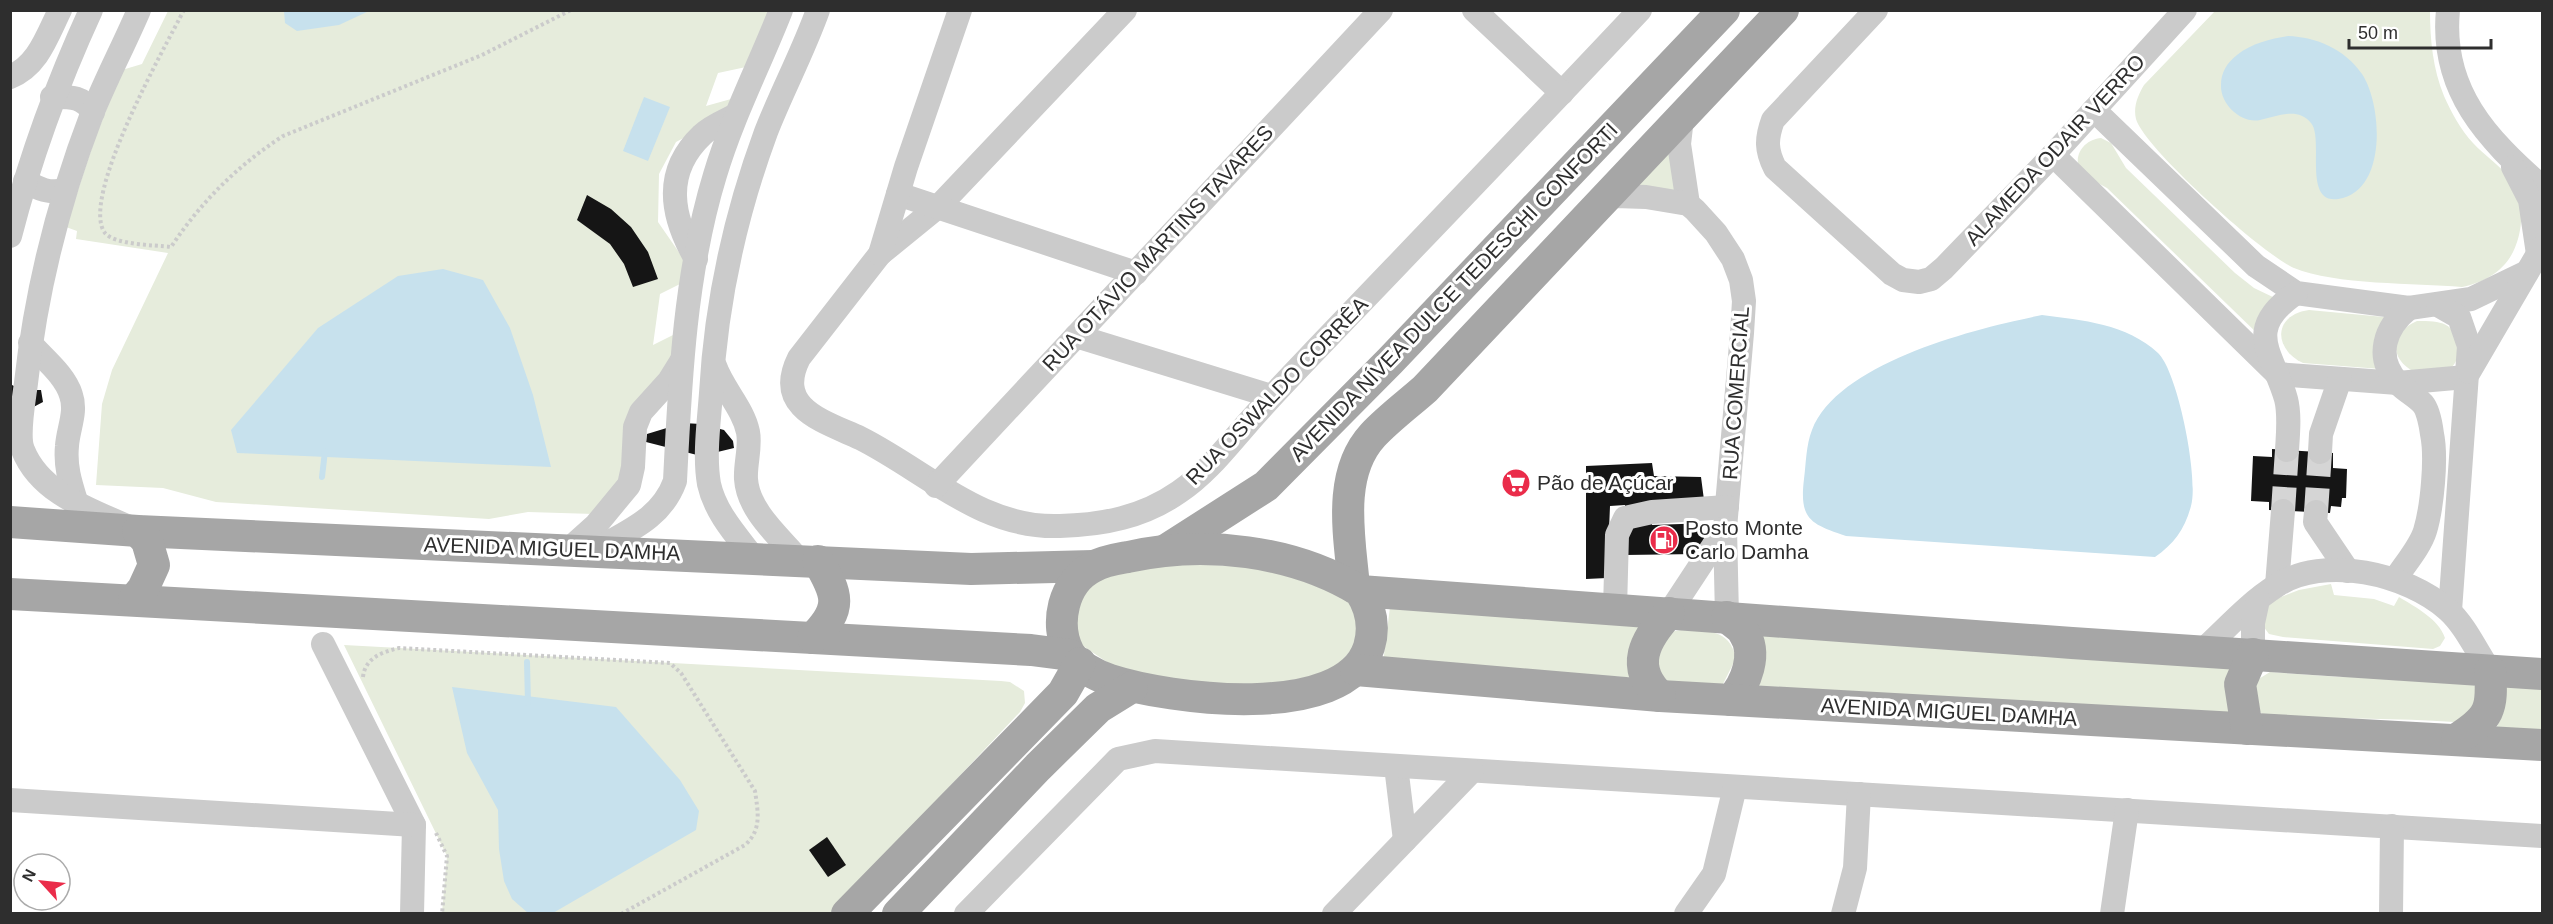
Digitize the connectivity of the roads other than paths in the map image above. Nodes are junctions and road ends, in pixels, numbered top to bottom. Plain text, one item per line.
1 (60, 10) edge
2 (91, 10) edge
3 (140, 10) edge
4 (781, 10) edge
5 (818, 10) edge
6 (960, 10) edge
7 (1125, 10) edge
8 (1381, 10) edge
9 (1474, 10) edge
10 (1640, 10) edge
11 (1724, 10) edge
12 (1783, 10) edge
13 (1876, 10) edge
14 (2185, 10) edge
15 (2448, 10) edge
16 (10, 77) edge
17 (1562, 93) junction
18 (52, 97) junction
19 (2094, 110) junction
20 (93, 112) junction
21 (734, 116) junction
22 (1682, 118) junction
23 (2053, 155) junction
24 (2508, 157) junction
25 (25, 181) junction
26 (2542, 187) edge
27 (711, 189) junction
28 (65, 190) junction
29 (898, 194) junction
30 (744, 199) junction
31 (1604, 202) junction
32 (1688, 204) junction
33 (939, 206) junction
34 (10, 236) edge
35 (880, 254) junction
36 (2536, 258) edge
37 (696, 260) junction
38 (1136, 273) junction
39 (2296, 293) junction
40 (2438, 305) junction
41 (2409, 308) junction
42 (1076, 336) junction
43 (30, 343) junction
44 (684, 358) junction
45 (713, 361) junction
46 (2277, 374) junction
47 (2466, 377) junction
48 (2340, 379) junction
49 (2398, 383) junction
50 (1271, 396) junction
51 (16, 448) edge
52 (2287, 450) tunnel mouth
53 (2320, 452) tunnel mouth
54 (675, 481) junction
55 (709, 483) junction
56 (936, 486) junction
57 (76, 501) junction
58 (1726, 517) junction
59 (10, 522) edge
60 (138, 531) junction
61 (579, 551) junction
62 (1166, 551) junction
63 (1351, 551) junction
64 (753, 557) junction
65 (808, 560) junction
66 (1093, 566) junction
67 (2348, 571) junction
68 (2396, 578) junction
69 (2277, 585) junction
70 (1357, 589) junction
71 (10, 594) edge
72 (1414, 594) junction
73 (134, 600) junction
74 (2258, 600) junction
75 (1615, 609) junction
76 (2450, 611) junction
77 (1670, 613) junction
78 (1726, 617) junction
79 (813, 638) junction
80 (323, 644) dead end
81 (2203, 650) junction
82 (2253, 654) junction
83 (1075, 659) junction
84 (1356, 670) junction
85 (2490, 671) junction
86 (2542, 674) edge
87 (1132, 687) junction
88 (1660, 696) junction
89 (1731, 700) junction
90 (2247, 729) junction
91 (2457, 739) junction
92 (2542, 745) edge
93 (1396, 766) junction
94 (1472, 771) junction
95 (1735, 787) junction
96 (1859, 794) junction
97 (10, 800) edge
98 (2127, 810) junction
99 (423, 825) junction
100 (2392, 826) junction
101 (2542, 836) edge
102 (1405, 840) junction
103 (412, 914) edge
104 (847, 914) edge
105 (898, 914) edge
106 (966, 914) edge
107 (1334, 914) edge
108 (1686, 914) edge
109 (1843, 914) edge
110 (2112, 914) edge
111 (2391, 914) edge

1 - 16 street
2 - 18 street
3 - 20 street
4 - 21 street
5 - 30 street
6 - 29 street
7 - 33 street
8 - 38 street, RUA OTÁVIO MARTINS TAVARES
9 - 17 street
10 - 17 street, RUA OSWALDO CORRÊA
11 - 62 main road, AVENIDA NÍVEA DULCE TEDESCHI CONFORTI
12 - 22 main road, AVENIDA NÍVEA DULCE TEDESCHI CONFORTI
13 - 23 street, ALAMEDA ODAIR VERRO
14 - 19 street, ALAMEDA ODAIR VERRO
15 - 24 street
17 - 50 street, RUA OSWALDO CORRÊA
18 - 20 street
18 - 25 street
19 - 23 street, ALAMEDA ODAIR VERRO
19 - 39 street
20 - 28 street
21 - 27 street
21 - 37 street
22 - 31 main road, AVENIDA NÍVEA DULCE TEDESCHI CONFORTI
22 - 32 street
23 - 46 street
24 - 26 street
24 - 36 street
25 - 28 street
25 - 34 street
27 - 30 street
27 - 37 street
28 - 43 street
29 - 33 street
29 - 35 street
30 - 45 street
31 - 32 street
31 - 63 main road, AVENIDA NÍVEA DULCE TEDESCHI CONFORTI
32 - 58 street, RUA COMERCIAL
33 - 35 street
33 - 38 street
35 - 56 street, RUA OSWALDO CORRÊA
36 - 40 street
36 - 47 street
37 - 44 street
38 - 42 street, RUA OTÁVIO MARTINS TAVARES
39 - 41 street
39 - 46 street
40 - 41 street
40 - 47 street
41 - 49 street
42 - 50 street
42 - 56 street, RUA OTÁVIO MARTINS TAVARES
43 - 51 street
43 - 57 street
44 - 45 street
44 - 54 street
44 - 61 street
45 - 55 street
45 - 65 street
46 - 48 street
46 - 52 street
47 - 49 street
47 - 76 street
48 - 49 street
48 - 53 street
49 - 68 street
50 - 56 street, RUA OSWALDO CORRÊA
51 - 57 street
54 - 55 street
54 - 61 street
55 - 64 street
57 - 60 street
58 - 75 street
58 - 77 street, RUA COMERCIAL
58 - 78 street, RUA COMERCIAL
59 - 60 main road, AVENIDA MIGUEL DAMHA
60 - 61 main road, AVENIDA MIGUEL DAMHA
60 - 73 main road
61 - 64 main road, AVENIDA MIGUEL DAMHA
62 - 66 main road, AVENIDA MIGUEL DAMHA
62 - 70 main road
63 - 70 main road, AVENIDA NÍVEA DULCE TEDESCHI CONFORTI
63 - 72 main road
64 - 65 main road, AVENIDA MIGUEL DAMHA
65 - 66 main road, AVENIDA MIGUEL DAMHA
65 - 79 main road
66 - 83 main road
67 - 68 street
67 - 69 street
67 - 69 street
68 - 76 street
69 - 74 street
70 - 72 main road
70 - 84 main road, AVENIDA NÍVEA DULCE TEDESCHI CONFORTI
71 - 73 main road
72 - 75 main road
73 - 79 main road
74 - 81 street
74 - 82 street
75 - 77 main road
76 - 85 street
77 - 78 main road
77 - 88 main road
78 - 81 main road
78 - 89 main road
79 - 83 main road
80 - 99 street
81 - 82 main road
82 - 85 main road
82 - 90 main road
83 - 87 main road
83 - 104 main road
84 - 87 main road
84 - 88 main road, AVENIDA MIGUEL DAMHA
85 - 86 main road
85 - 91 main road
87 - 105 main road
88 - 89 main road, AVENIDA MIGUEL DAMHA
89 - 90 main road, AVENIDA MIGUEL DAMHA
90 - 91 main road, AVENIDA MIGUEL DAMHA
91 - 92 main road, AVENIDA MIGUEL DAMHA
93 - 94 street
93 - 102 street
93 - 106 street
94 - 95 street
94 - 102 street
95 - 96 street
95 - 108 street
96 - 98 street
96 - 109 street
97 - 99 street
98 - 100 street
98 - 110 street
99 - 103 street
100 - 101 street
100 - 111 street
102 - 107 street

